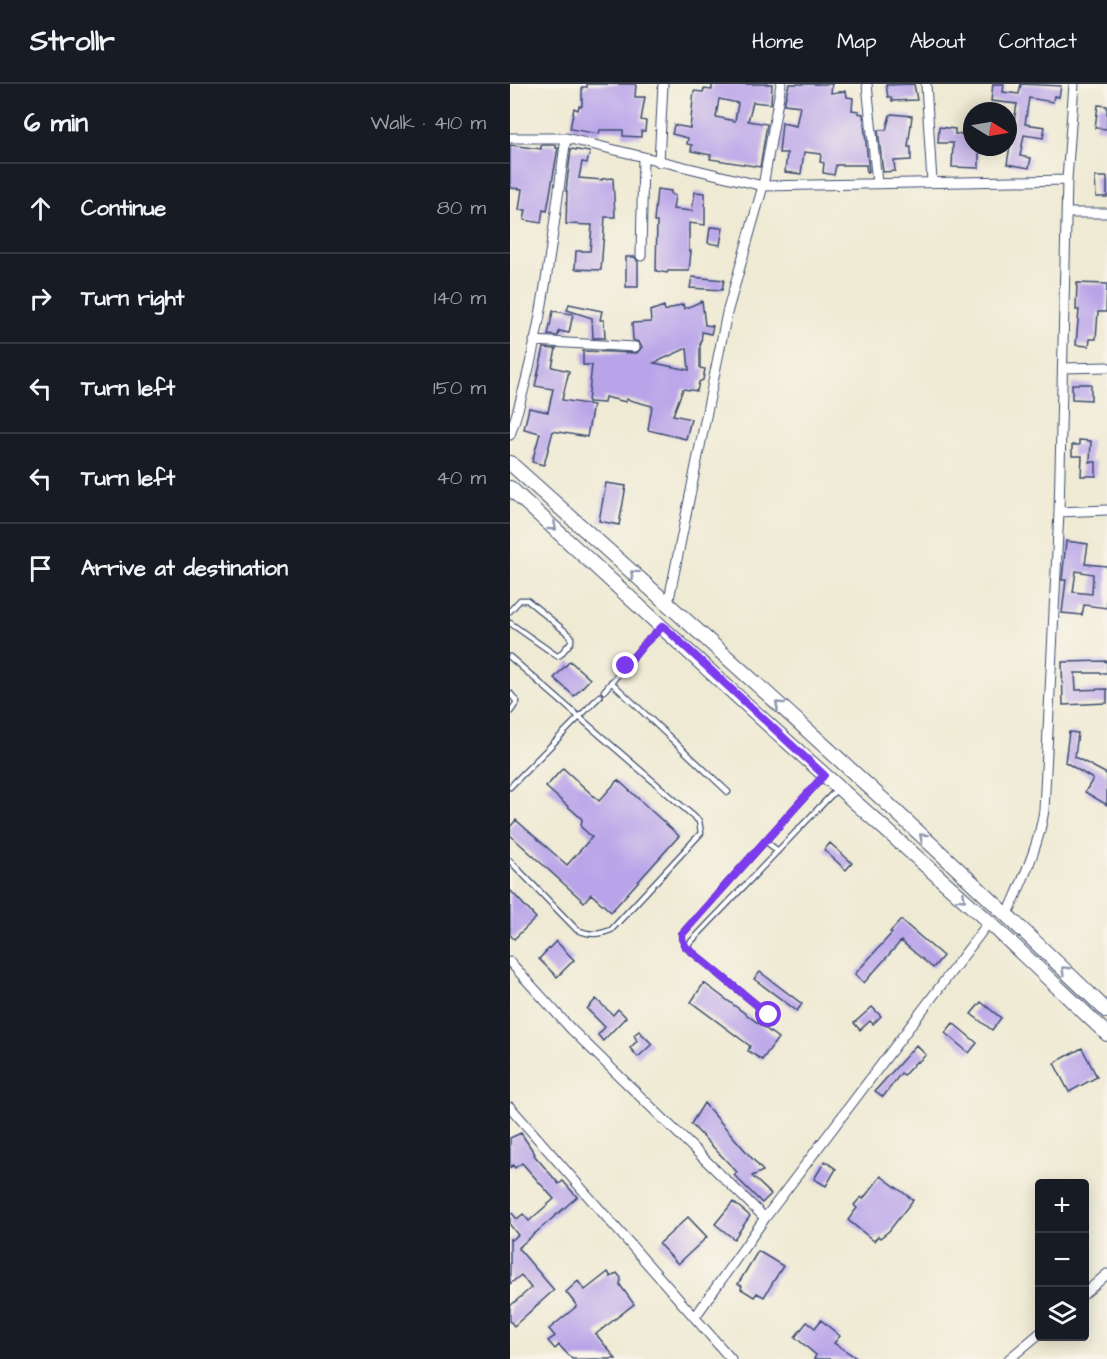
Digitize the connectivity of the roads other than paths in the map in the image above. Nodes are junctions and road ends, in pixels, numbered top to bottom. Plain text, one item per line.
1 (663, 84) edge
2 (782, 84) edge
3 (867, 84) edge
4 (926, 84) edge
5 (1074, 84) edge
6 (510, 138) edge
7 (566, 138) junction
8 (643, 157) junction
9 (659, 162) junction
10 (1066, 180) junction
11 (932, 182) junction
12 (877, 183) junction
13 (763, 186) junction
14 (1067, 213) junction
15 (1107, 213) edge
16 (641, 256) dead end
17 (534, 341) junction
18 (635, 347) dead end
19 (1107, 367) edge
20 (1063, 368) junction
21 (510, 435) edge
22 (510, 463) edge
23 (510, 488) edge
24 (1107, 510) edge
25 (1059, 512) junction
26 (668, 604) junction
27 (510, 611) edge
28 (510, 623) edge
29 (663, 626) junction
30 (510, 657) edge
31 (611, 682) junction
32 (604, 691) dead end
33 (510, 693) edge
34 (600, 696) dead end
35 (510, 712) edge
36 (581, 716) junction
37 (824, 775) junction
38 (510, 787) edge
39 (839, 788) junction
40 (728, 792) dead end
41 (765, 841) junction
42 (778, 851) junction
43 (510, 861) edge
44 (1008, 914) junction
45 (988, 922) junction
46 (686, 947) junction
47 (510, 962) edge
48 (1107, 1011) edge
49 (769, 1015) dead end
50 (1107, 1034) edge
51 (510, 1107) edge
52 (765, 1218) junction
53 (1107, 1274) edge
54 (1089, 1290) edge
55 (695, 1317) junction
56 (1035, 1337) edge
57 (731, 1359) edge
58 (1009, 1359) edge

1 - 9 street
2 - 13 street
3 - 12 street
4 - 11 street
5 - 10 street
6 - 7 street
7 - 8 street
7 - 17 street
8 - 9 street
8 - 16 street
9 - 13 street
10 - 11 street
10 - 14 street
11 - 12 street
12 - 13 street
13 - 26 street
14 - 15 street
14 - 20 street
17 - 18 street
17 - 21 street
19 - 20 street
20 - 25 street
26 -> 22 main road
23 -> 29 main road
24 - 25 street
25 - 44 street
44 -> 26 main road
27 - 28 lane
29 - 31 lane
29 - 37 main road
30 - 36 lane
31 - 32 lane
31 - 40 lane
33 - 35 lane
34 - 36 lane
36 - 38 lane
36 - 43 lane
37 - 39 main road
37 - 41 lane
39 - 42 lane
39 -> 45 main road
41 - 42 lane
41 - 46 lane
42 - 46 lane
48 -> 44 main road
45 - 50 main road
45 - 52 street
46 - 49 lane
47 - 52 street
51 - 55 street
52 - 55 street
53 - 54 street
55 - 57 street
56 - 58 street

